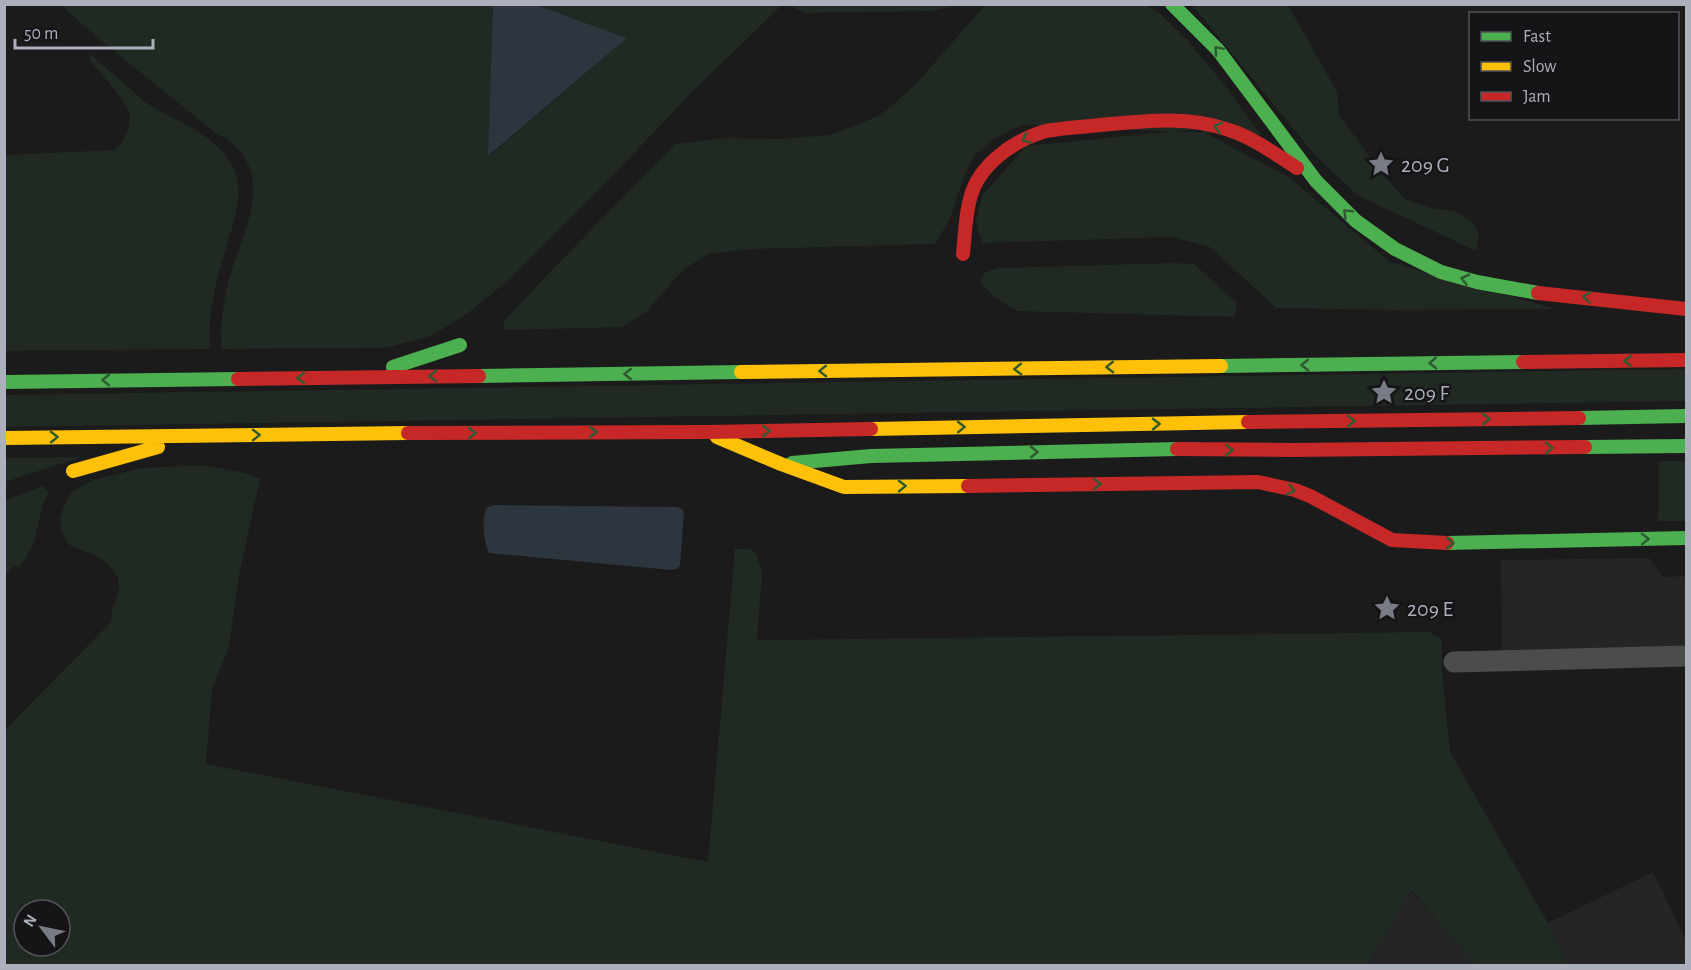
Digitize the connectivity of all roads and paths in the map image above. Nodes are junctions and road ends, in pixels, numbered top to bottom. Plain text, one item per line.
1 (1172, 4) edge
2 (1316, 181) junction
3 (963, 254) dead end
4 (1686, 309) edge
5 (460, 345) dead end
6 (1686, 360) edge
7 (15, 367) dead end
8 (360, 377) junction
9 (58, 381) junction
10 (4, 382) edge
11 (1686, 416) edge
12 (707, 432) junction
13 (198, 435) junction
14 (4, 438) edge
15 (1686, 446) edge
16 (781, 464) junction
17 (73, 471) dead end
18 (1686, 538) edge
19 (1686, 656) edge
20 (1454, 662) dead end

2 -> 1 highway
2 -> 3 highway
4 -> 2 highway
5 - 8 highway
6 -> 8 highway
7 - 9 highway
8 -> 9 highway
9 - 10 highway
12 -> 11 highway
13 -> 12 highway
12 - 16 highway
14 -> 13 highway
13 - 17 highway
16 -> 15 highway
16 -> 18 highway
19 - 20 street

